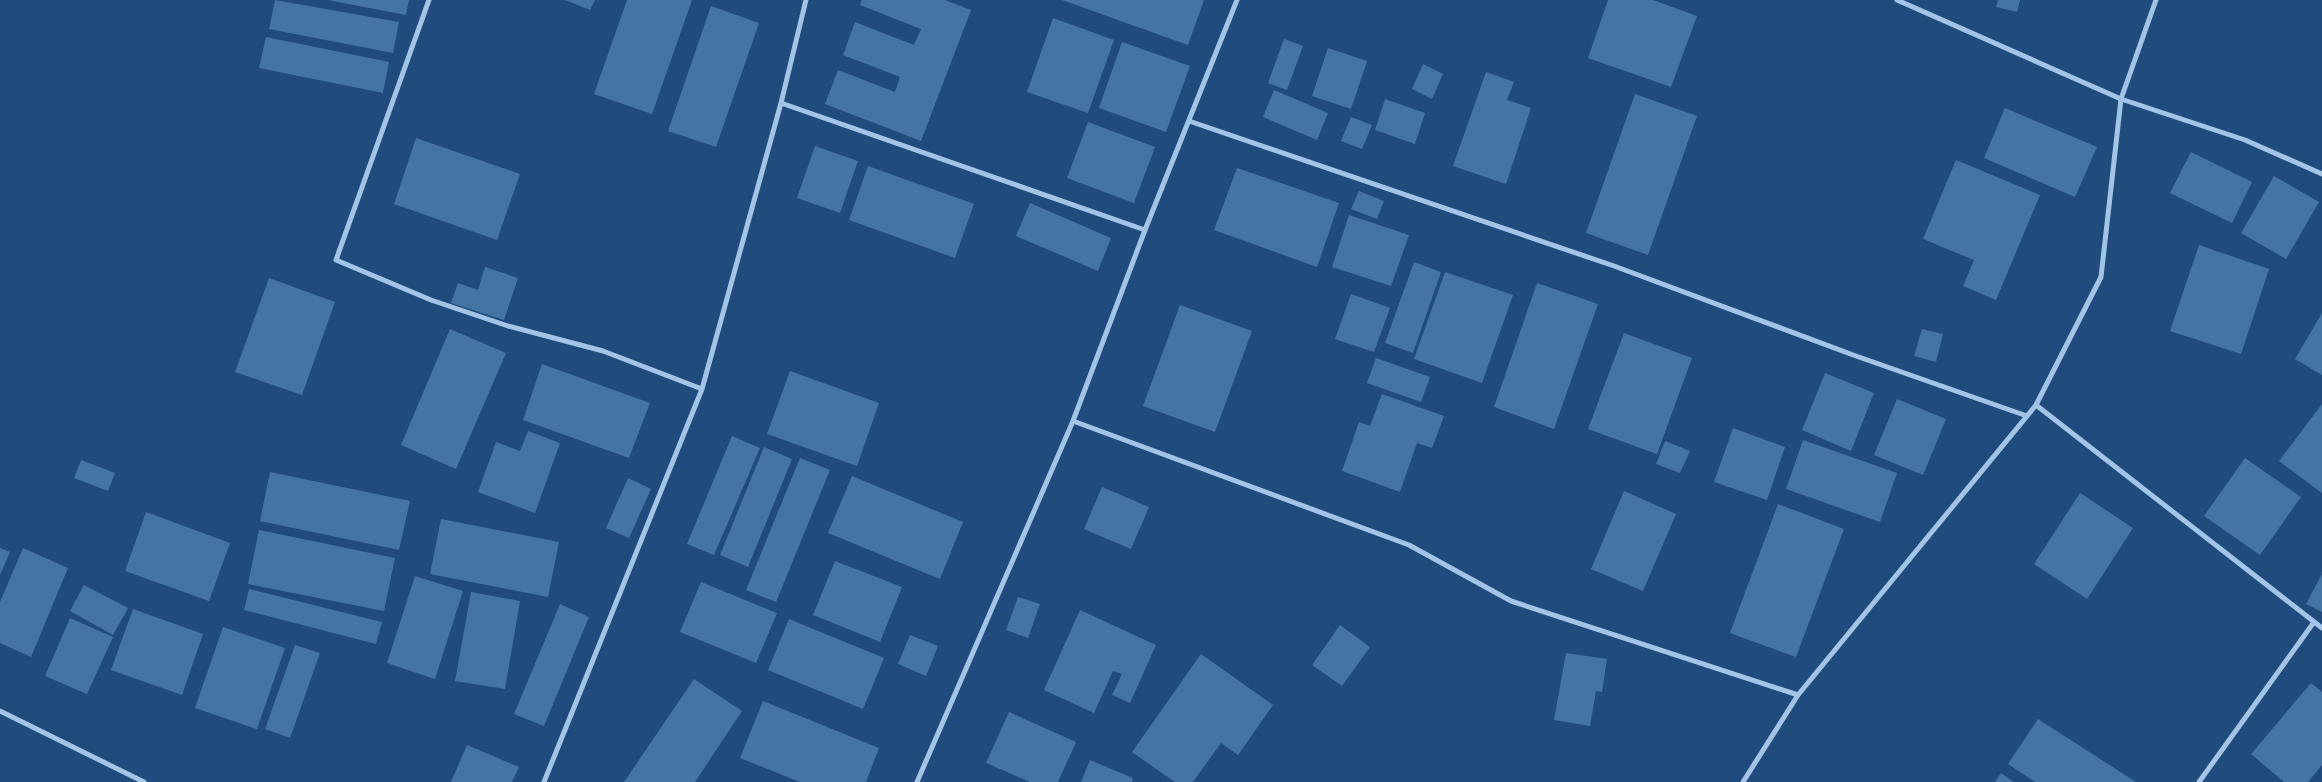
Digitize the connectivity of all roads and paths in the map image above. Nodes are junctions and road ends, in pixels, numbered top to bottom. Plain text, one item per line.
1 (429, 0) edge
2 (806, 0) edge
3 (1237, 0) edge
4 (1897, 0) edge
5 (2156, 0) edge
6 (2122, 99) junction
7 (781, 103) junction
8 (1189, 121) junction
9 (2322, 174) edge
10 (1145, 230) junction
11 (702, 389) junction
12 (2036, 405) junction
13 (2027, 416) junction
14 (1073, 421) junction
15 (2314, 622) junction
16 (2322, 628) edge
17 (1798, 695) junction
18 (0, 711) edge
19 (144, 782) edge
20 (544, 782) edge
21 (918, 782) edge
22 (1743, 782) edge
23 (2199, 782) edge

1 - 11 street
2 - 7 street
3 - 8 street
4 - 6 street
5 - 6 street
6 - 9 street
6 - 12 street
7 - 10 street
7 - 11 street
8 - 10 street
8 - 13 street
10 - 14 street
11 - 20 street
12 - 13 street
12 - 15 street
13 - 17 street
14 - 17 street
14 - 21 street
15 - 16 street
15 - 23 street
17 - 22 street
18 - 19 street

